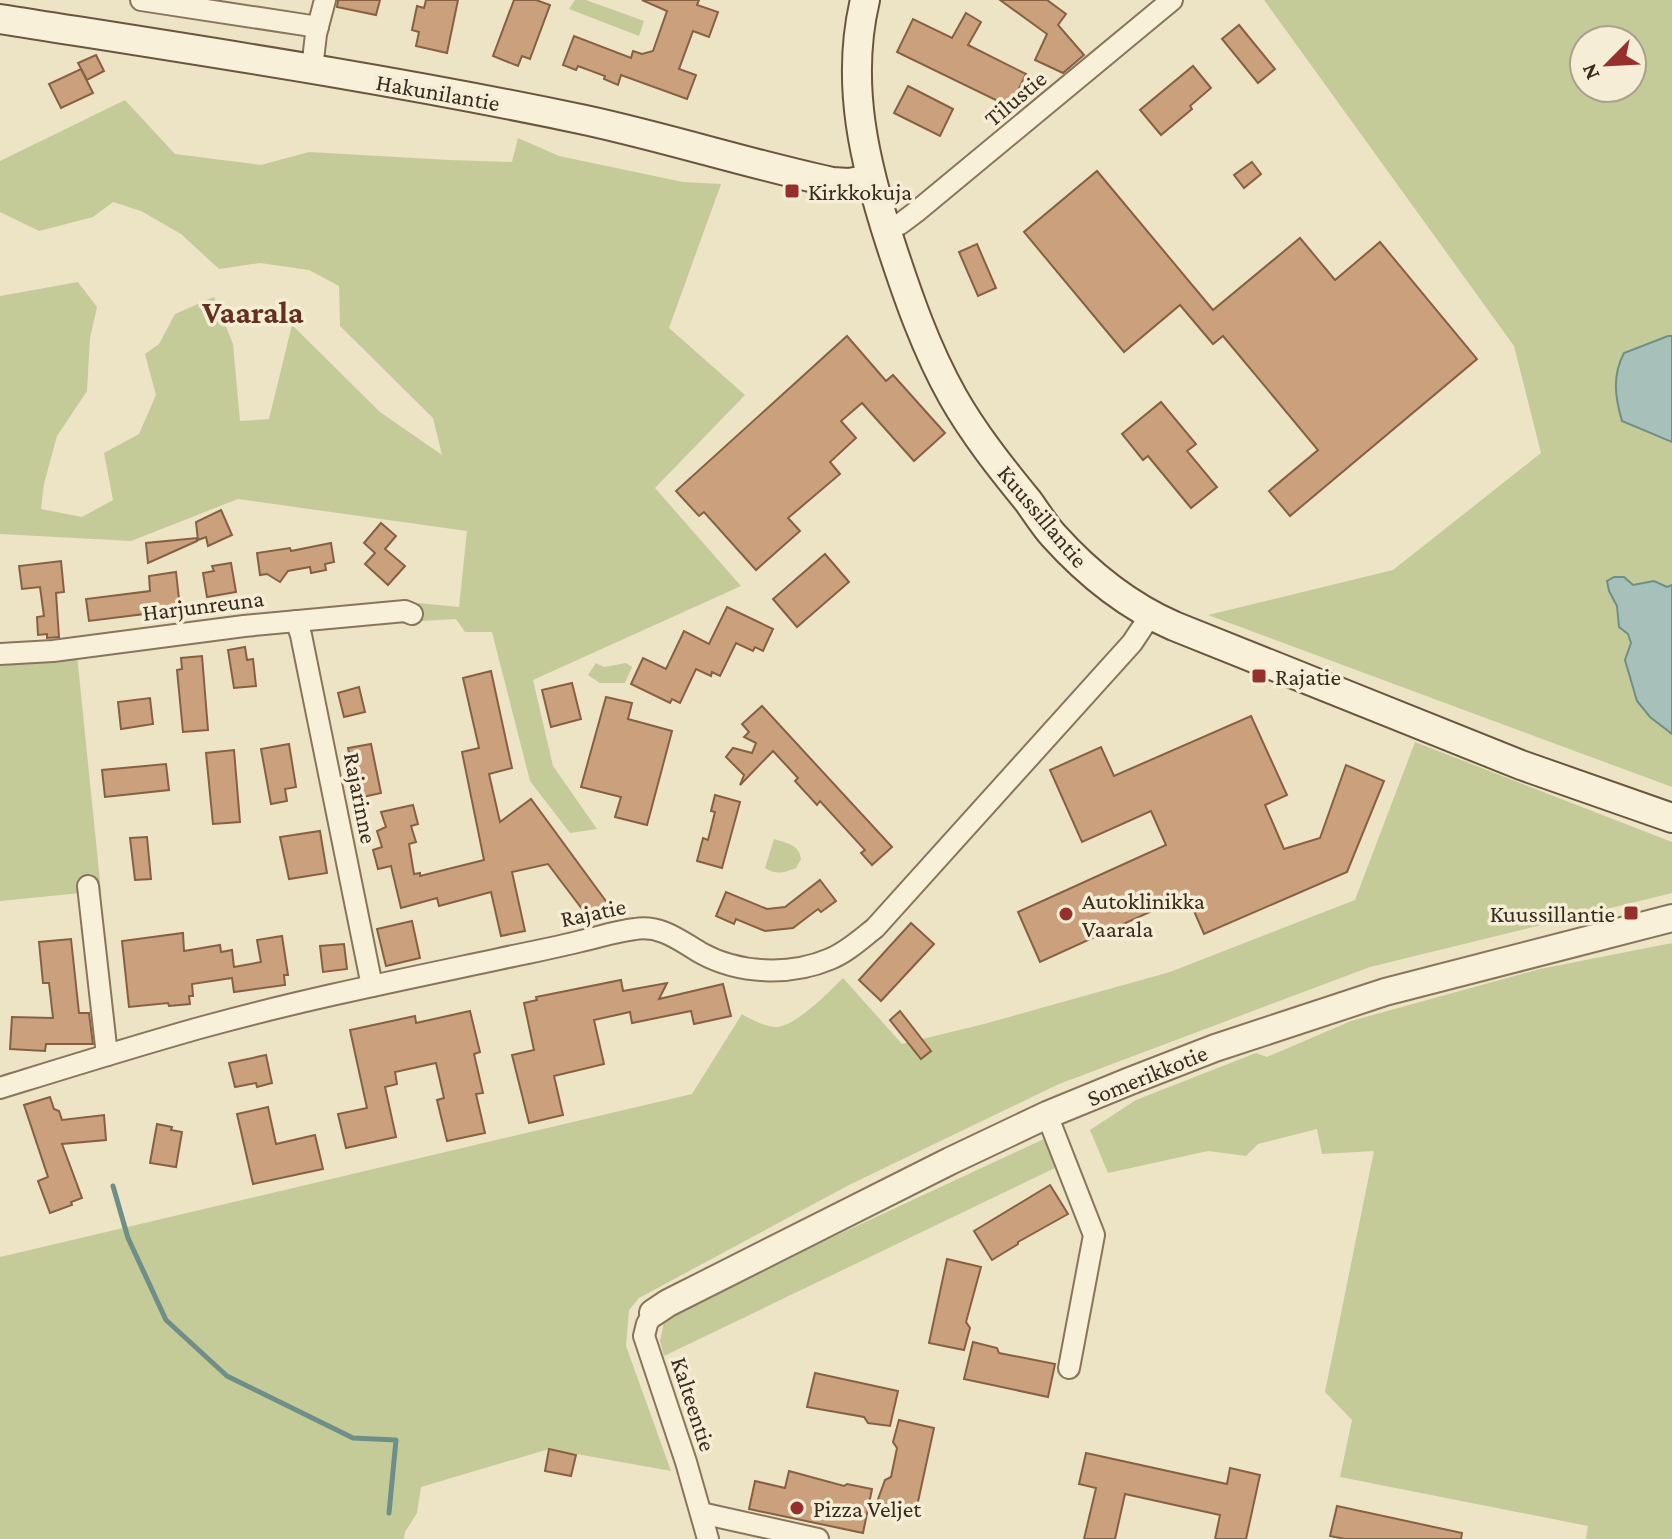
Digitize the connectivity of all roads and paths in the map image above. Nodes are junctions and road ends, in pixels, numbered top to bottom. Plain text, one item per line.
1 (141, 0) edge
2 (325, 0) edge
3 (865, 0) edge
4 (1172, 0) edge
5 (0, 19) edge
6 (318, 27) junction
7 (312, 69) junction
8 (871, 179) junction
9 (886, 229) junction
10 (412, 614) dead end
11 (1150, 616) junction
12 (296, 621) junction
13 (0, 654) edge
14 (1672, 818) edge
15 (88, 886) dead end
16 (1672, 918) edge
17 (372, 986) junction
18 (107, 1055) junction
19 (0, 1088) edge
20 (1047, 1115) junction
21 (653, 1313) joint
22 (1069, 1368) dead end
23 (701, 1513) junction
24 (708, 1539) edge
25 (818, 1539) edge

1 - 6 street
2 - 6 street
3 - 8 main road, Kuussillantie
4 - 9 street, Tilustie
5 - 7 main road, Hakunilantie
6 - 7 street
7 - 8 main road, Hakunilantie
8 - 9 main road, Kuussillantie
9 - 11 main road, Kuussillantie
10 - 12 street, Harjunreuna
11 - 14 main road, Kuussillantie
11 - 17 street, Rajatie
12 - 13 street, Harjunreuna
12 - 17 street, Rajarinne
15 - 18 street
16 - 20 street, Somerikkotie
17 - 18 street, Rajatie
18 - 19 street, Rajatie
20 - 21 street, Somerikkotie
20 - 22 street
21 - 23 street, Kalteentie
23 - 24 street, Kalteentie
23 - 25 street

